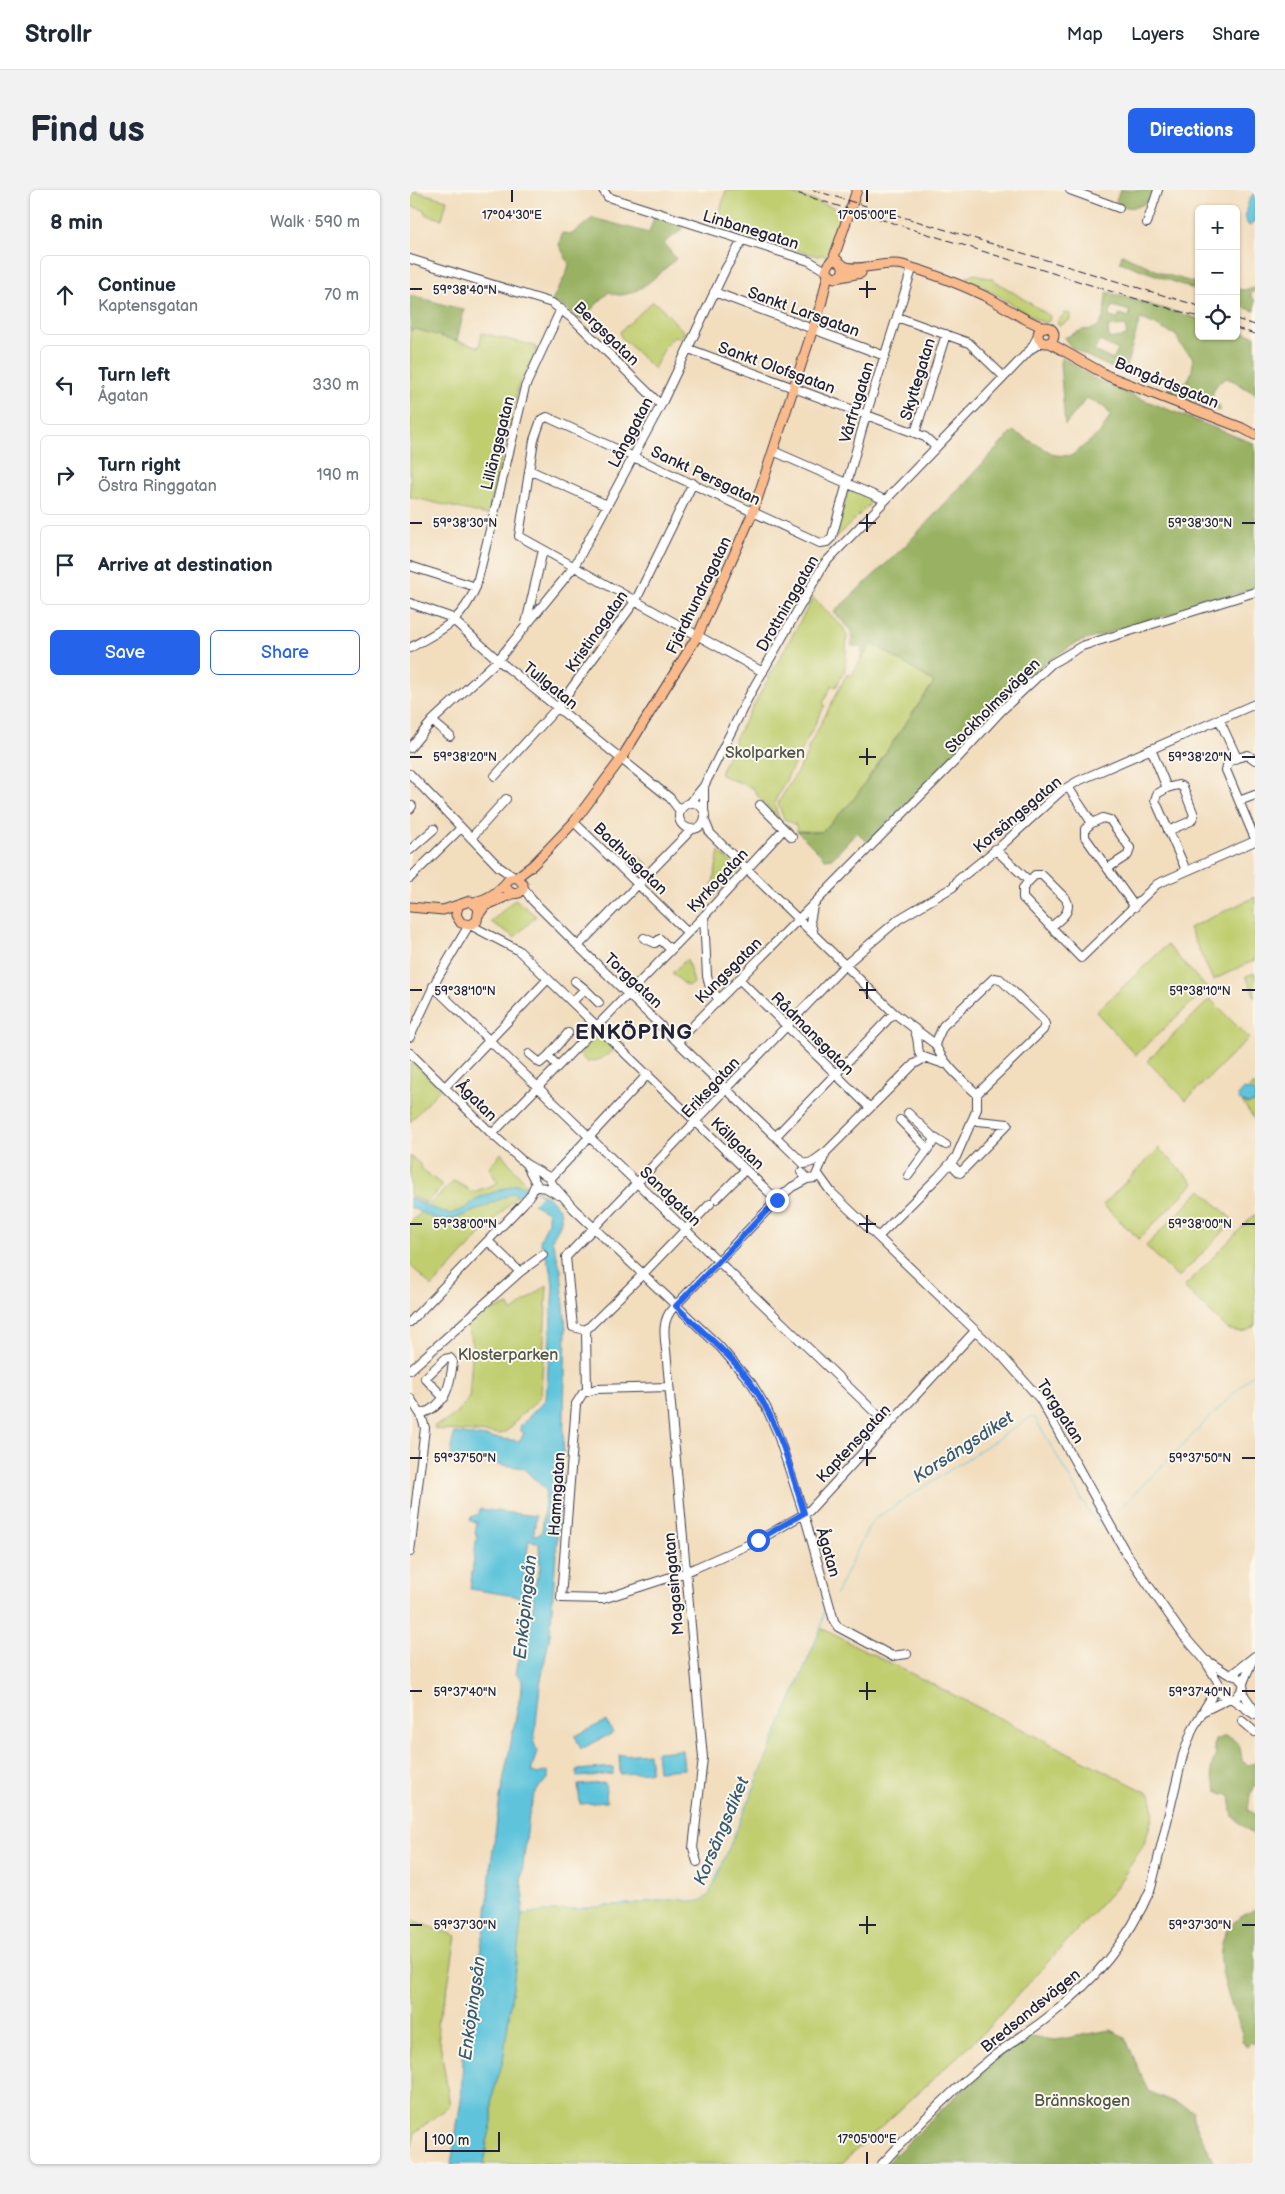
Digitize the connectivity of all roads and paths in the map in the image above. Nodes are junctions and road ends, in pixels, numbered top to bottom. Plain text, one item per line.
1 (603, 190) edge
2 (857, 190) edge
3 (1070, 190) edge
4 (1158, 190) edge
5 (1119, 208) dead end
6 (1147, 224) dead end
7 (742, 240) junction
8 (410, 260) edge
9 (834, 269) junction
10 (912, 269) junction
11 (714, 292) junction
12 (561, 309) junction
13 (897, 317) junction
14 (812, 329) junction
15 (946, 334) junction
16 (1044, 337) junction
17 (689, 349) junction
18 (885, 356) junction
19 (1004, 377) junction
20 (794, 388) junction
21 (661, 405) junction
22 (866, 415) junction
23 (915, 433) junction
24 (1255, 435) edge
25 (936, 447) junction
26 (773, 452) junction
27 (634, 456) junction
28 (529, 470) junction
29 (693, 483) junction
30 (846, 483) junction
31 (885, 500) junction
32 (607, 505) junction
33 (753, 512) junction
34 (827, 542) joint
35 (543, 550) junction
36 (410, 566) edge
37 (574, 566) junction
38 (476, 587) junction
39 (1255, 592) edge
40 (636, 600) junction
41 (410, 604) edge
42 (455, 621) junction
43 (525, 626) junction
44 (698, 635) junction
45 (410, 648) edge
46 (498, 660) junction
47 (763, 672) junction
48 (1255, 704) edge
49 (557, 708) junction
50 (1219, 718) junction
51 (432, 721) junction
52 (450, 736) dead end
53 (410, 748) edge
54 (1151, 749) junction
55 (1237, 758) junction
56 (621, 759) junction
57 (1255, 760) edge
58 (410, 774) edge
59 (495, 776) dead end
60 (704, 786) junction
61 (1068, 787) junction
62 (1168, 788) junction
63 (1255, 795) edge
64 (506, 798) dead end
65 (670, 798) junction
66 (1240, 802) junction
67 (689, 803) junction
68 (760, 805) dead end
69 (704, 809) junction
70 (680, 811) junction
71 (704, 821) junction
72 (1092, 823) junction
73 (578, 826) dead end
74 (683, 826) junction
75 (434, 828) dead end
76 (461, 828) junction
77 (694, 829) junction
78 (783, 830) junction
79 (1168, 831) junction
80 (710, 833) junction
81 (792, 836) dead end
82 (471, 838) junction
83 (682, 839) junction
84 (1255, 840) edge
85 (995, 849) junction
86 (410, 850) edge
87 (747, 868) junction
88 (1108, 868) junction
89 (1186, 870) junction
90 (410, 878) edge
91 (1029, 881) junction
92 (515, 882) junction
93 (637, 883) junction
94 (513, 894) junction
95 (532, 900) junction
96 (474, 902) junction
97 (815, 902) junction
98 (458, 907) junction
99 (1135, 907) junction
100 (410, 908) edge
101 (431, 910) junction
102 (480, 915) junction
103 (704, 916) junction
104 (799, 919) junction
105 (464, 923) junction
106 (1051, 927) junction
107 (687, 932) junction
108 (493, 936) junction
109 (815, 936) junction
110 (644, 938) dead end
111 (578, 946) junction
112 (670, 949) junction
113 (845, 965) junction
114 (548, 979) junction
115 (739, 979) junction
116 (575, 981) dead end
117 (433, 986) junction
118 (585, 989) junction
119 (629, 994) junction
120 (718, 999) junction
121 (572, 1002) junction
122 (599, 1003) dead end
123 (894, 1013) junction
124 (597, 1026) junction
125 (787, 1026) junction
126 (913, 1029) junction
127 (568, 1034) dead end
128 (410, 1037) edge
129 (490, 1040) junction
130 (678, 1041) junction
131 (933, 1045) junction
132 (919, 1047) junction
133 (410, 1053) edge
134 (529, 1054) dead end
135 (548, 1056) junction
136 (927, 1058) junction
137 (914, 1064) junction
138 (946, 1065) junction
139 (558, 1066) junction
140 (648, 1074) junction
141 (835, 1075) junction
142 (445, 1087) junction
143 (538, 1087) junction
144 (728, 1089) junction
145 (978, 1094) junction
146 (869, 1107) junction
147 (908, 1113) dead end
148 (900, 1120) dead end
149 (696, 1122) junction
150 (978, 1122) dead end
151 (492, 1134) junction
152 (589, 1136) junction
153 (776, 1136) junction
154 (936, 1139) junction
155 (946, 1145) dead end
156 (928, 1149) junction
157 (826, 1152) junction
158 (805, 1166) junction
159 (954, 1167) dead end
160 (745, 1170) junction
161 (819, 1171) junction
162 (908, 1176) dead end
163 (808, 1179) junction
164 (638, 1183) junction
165 (541, 1184) junction
166 (792, 1187) junction
167 (831, 1192) junction
168 (777, 1200) junction
169 (595, 1228) junction
170 (685, 1228) junction
171 (878, 1237) junction
172 (488, 1242) junction
173 (543, 1255) dead end
174 (718, 1261) junction
175 (520, 1272) junction
176 (642, 1275) junction
177 (676, 1306) junction
178 (410, 1322) edge
179 (586, 1330) junction
180 (975, 1331) junction
181 (410, 1370) edge
182 (669, 1387) junction
183 (585, 1393) junction
184 (410, 1398) edge
185 (444, 1398) junction
186 (421, 1414) junction
187 (888, 1425) junction
188 (410, 1472) edge
189 (419, 1473) junction
190 (804, 1513) junction
191 (410, 1552) edge
192 (686, 1572) junction
193 (561, 1598) joint
194 (907, 1654) dead end
195 (1254, 1656) edge
196 (1204, 1659) junction
197 (1230, 1674) junction
198 (1218, 1684) junction
199 (1243, 1686) junction
200 (1230, 1699) junction
201 (1255, 1710) edge
202 (1204, 1711) junction
203 (1255, 1715) edge
204 (1242, 1721) dead end
205 (1255, 1732) edge
206 (698, 1862) dead end
207 (882, 2164) edge

1 - 7 street, Linbanegatan
2 - 9 main road, Fjärdhundragatan
3 - 5 street
4 - 6 street
7 - 9 street, Linbanegatan
7 - 11 street, Långgatan
8 - 12 street, Bergsgatan
9 - 10 main road, Bangårdsgatan
9 - 14 main road, Fjärdhundragatan
10 - 13 street, Vårfrugatan
10 - 16 main road, Bangårdsgatan
11 - 14 street, Sankt Larsgatan
11 - 17 street, Långgatan
12 - 21 street, Bergsgatan
12 - 38 street, Lillängsgatan
13 - 15 street
13 - 18 street, Vårfrugatan
14 - 18 street, Sankt Larsgatan
14 - 20 main road, Fjärdhundragatan
15 - 19 street
15 - 23 street, Skyttegatan
16 - 19 street, Drottninggatan
16 - 24 main road, Bangårdsgatan
17 - 20 street, Sankt Olofsgatan
17 - 21 street, Långgatan
18 - 22 street, Vårfrugatan
19 - 25 street, Drottninggatan
20 - 22 street, Sankt Olofsgatan
20 - 26 main road, Fjärdhundragatan
21 - 27 street, Långgatan
22 - 23 street, Sankt Olofsgatan
22 - 30 street, Vårfrugatan
23 - 25 street, Sankt Olofsgatan
25 - 31 street, Drottninggatan
26 - 30 street
26 - 33 main road, Fjärdhundragatan
27 - 28 street, Sankt Persgatan
27 - 29 street, Sankt Persgatan
27 - 32 street, Långgatan
28 - 32 street
28 - 35 street
29 - 33 street, Sankt Persgatan
29 - 40 street, Kristinagatan
30 - 31 street
30 - 34 street, Vårfrugatan
31 - 47 street, Drottninggatan
32 - 37 street, Långgatan
33 - 34 street, Sankt Persgatan
33 - 44 main road, Fjärdhundragatan
35 - 37 street
35 - 43 street, Långgatan
36 - 38 street
37 - 40 street
37 - 43 street, Långgatan
38 - 42 street, Lillängsgatan
39 - 97 street, Stockholmsvägen
40 - 44 street
40 - 49 street, Kristinagatan
41 - 42 street, Tullgatan
42 - 45 street, Lillängsgatan
42 - 46 street, Tullgatan
43 - 46 street, Långgatan
44 - 47 street
44 - 56 main road, Fjärdhundragatan
46 - 49 street, Tullgatan
46 - 51 street, Långgatan
47 - 60 street, Drottninggatan
48 - 50 street, Korsängsgatan
49 - 56 street, Tullgatan
49 - 59 street, Kristinagatan
50 - 54 street, Korsängsgatan
50 - 55 street
51 - 52 street
51 - 53 street, Långgatan
54 - 61 street, Korsängsgatan
54 - 62 street
55 - 57 street
55 - 66 street
56 - 65 street, Tullgatan
56 - 92 main road, Fjärdhundragatan
58 - 76 street, Torggatan
60 - 67 street, Drottninggatan
60 - 69 street, Drottninggatan
61 - 72 street
61 - 85 street, Korsängsgatan
62 - 79 street
62 - 79 street
63 - 66 street
64 - 82 street
65 - 67 street, Tullgatan
65 - 70 street, Tullgatan
66 - 84 street
67 - 69 street
67 - 70 street, Drottninggatan
68 - 78 street
69 - 71 street, Drottninggatan
70 - 74 street
71 - 77 street
71 - 80 street
72 - 88 street
72 - 88 street
73 - 93 street, Badhusgatan
74 - 77 street
74 - 83 street
75 - 86 street
76 - 82 street, Torggatan
76 - 90 street
77 - 80 street
77 - 83 street
78 - 81 street
78 - 87 street, Kyrkogatan
79 - 89 street
80 - 87 street
82 - 92 street, Torggatan
83 - 93 street
84 - 89 street
85 - 91 street
85 - 113 street, Korsängsgatan
87 - 103 street, Kyrkogatan
87 - 104 street
88 - 99 street
89 - 99 street
91 - 106 street
91 - 106 street
92 - 94 main road
92 - 94 main road
92 - 95 street, Torggatan
92 - 96 main road, Fjärdhundragatan
93 - 107 street, Badhusgatan
93 - 111 street
94 - 95 street, Torggatan
94 - 102 main road
95 - 111 street, Torggatan
96 - 98 main road, Fjärdhundragatan
96 - 102 main road
97 - 104 street, Stockholmsvägen
97 - 109 street
98 - 101 main road, Fjärdhundragatan
98 - 105 main road
99 - 106 street
100 - 101 main road
101 - 105 main road
102 - 105 main road
102 - 108 street, Källgatan
103 - 107 street, Kyrkogatan
103 - 120 street
104 - 109 street
104 - 115 street, Kungsgatan
105 - 108 street, Källgatan
105 - 117 street
107 - 112 street, Kyrkogatan
108 - 114 street, Källgatan
109 - 113 street
110 - 112 street
111 - 119 street, Torggatan
112 - 119 street, Kyrkogatan
113 - 123 street
113 - 125 street, Eriksgatan
114 - 121 street, Källgatan
114 - 129 street
115 - 120 street, Kungsgatan
115 - 125 street, Rådmansgatan
116 - 118 street
117 - 128 street
117 - 129 street, Sandgatan
118 - 121 street
118 - 122 street
119 - 124 street, Kyrkogatan
119 - 130 street, Torggatan
120 - 130 street, Kungsgatan
121 - 124 street, Källgatan
123 - 126 street
123 - 141 street
124 - 139 street, Kyrkogatan
124 - 140 street, Källgatan
125 - 141 street, Rådmansgatan
125 - 144 street, Eriksgatan
126 - 131 street
126 - 132 street
127 - 135 street
129 - 142 street
129 - 143 street, Sandgatan
130 - 144 street, Torggatan
131 - 132 street
131 - 136 street
131 - 138 street
131 - 145 street
132 - 136 street
132 - 137 street
133 - 142 street, Ågatan
134 - 135 street
135 - 139 street
136 - 137 street
136 - 138 street
137 - 146 street
138 - 145 street
139 - 143 street, Kyrkogatan
140 - 149 street, Källgatan
140 - 152 street
141 - 146 street, Rådmansgatan
141 - 153 street
142 - 151 street, Ågatan
143 - 151 street, Kyrkogatan
143 - 152 street, Sandgatan
144 - 149 street, Eriksgatan
144 - 153 street, Torggatan
145 - 171 street
146 - 157 street
147 - 154 street
148 - 156 street
149 - 160 street, Källgatan
149 - 164 street, Eriksgatan
150 - 159 street
151 - 165 street, Ågatan
152 - 164 street, Sandgatan
152 - 165 street
153 - 158 street, Torggatan
154 - 155 street
154 - 156 street
156 - 162 street
157 - 158 street
157 - 161 street
158 - 161 street, Torggatan
158 - 163 street, Torggatan
158 - 166 street
160 - 168 street, Källgatan
160 - 170 street
161 - 163 street
161 - 167 street, Torggatan
163 - 166 street
163 - 167 street, Torggatan
164 - 169 street, Eriksgatan
164 - 170 street, Sandgatan
165 - 169 street, Ågatan
165 - 172 street
166 - 168 street, Magasingatan
167 - 171 street, Torggatan
168 - 174 street, Magasingatan
169 - 176 street, Ågatan
169 - 179 street
170 - 174 street, Sandgatan
170 - 176 street
171 - 180 street, Torggatan
172 - 175 street
172 - 178 street
173 - 175 street
174 - 177 street, Magasingatan
174 - 187 street, Sandgatan
175 - 181 street
176 - 177 street, Ågatan
176 - 179 street
177 - 182 street, Magasingatan
177 - 190 street, Ågatan
179 - 183 street, Hamngatan
180 - 187 street, Kaptensgatan
180 - 196 street, Torggatan
182 - 183 street
182 - 192 street, Magasingatan
183 - 193 street, Hamngatan
184 - 186 street
185 - 185 street
185 - 186 street
186 - 189 street
187 - 190 street, Kaptensgatan
188 - 189 street
189 - 191 street
190 - 192 street, Kaptensgatan
190 - 194 street, Ågatan
192 - 193 street, Kaptensgatan
192 - 206 street, Magasingatan
195 - 197 street
195 - 199 street
196 - 197 street, Torggatan
196 - 198 street, Torggatan
197 - 198 street
197 - 199 street, Torggatan
198 - 200 street, Torggatan
198 - 202 street, Bredsandsvägen
199 - 200 street
199 - 201 street, Torggatan
200 - 202 street
200 - 203 street, Torggatan
202 - 207 street, Bredsandsvägen
204 - 205 street

